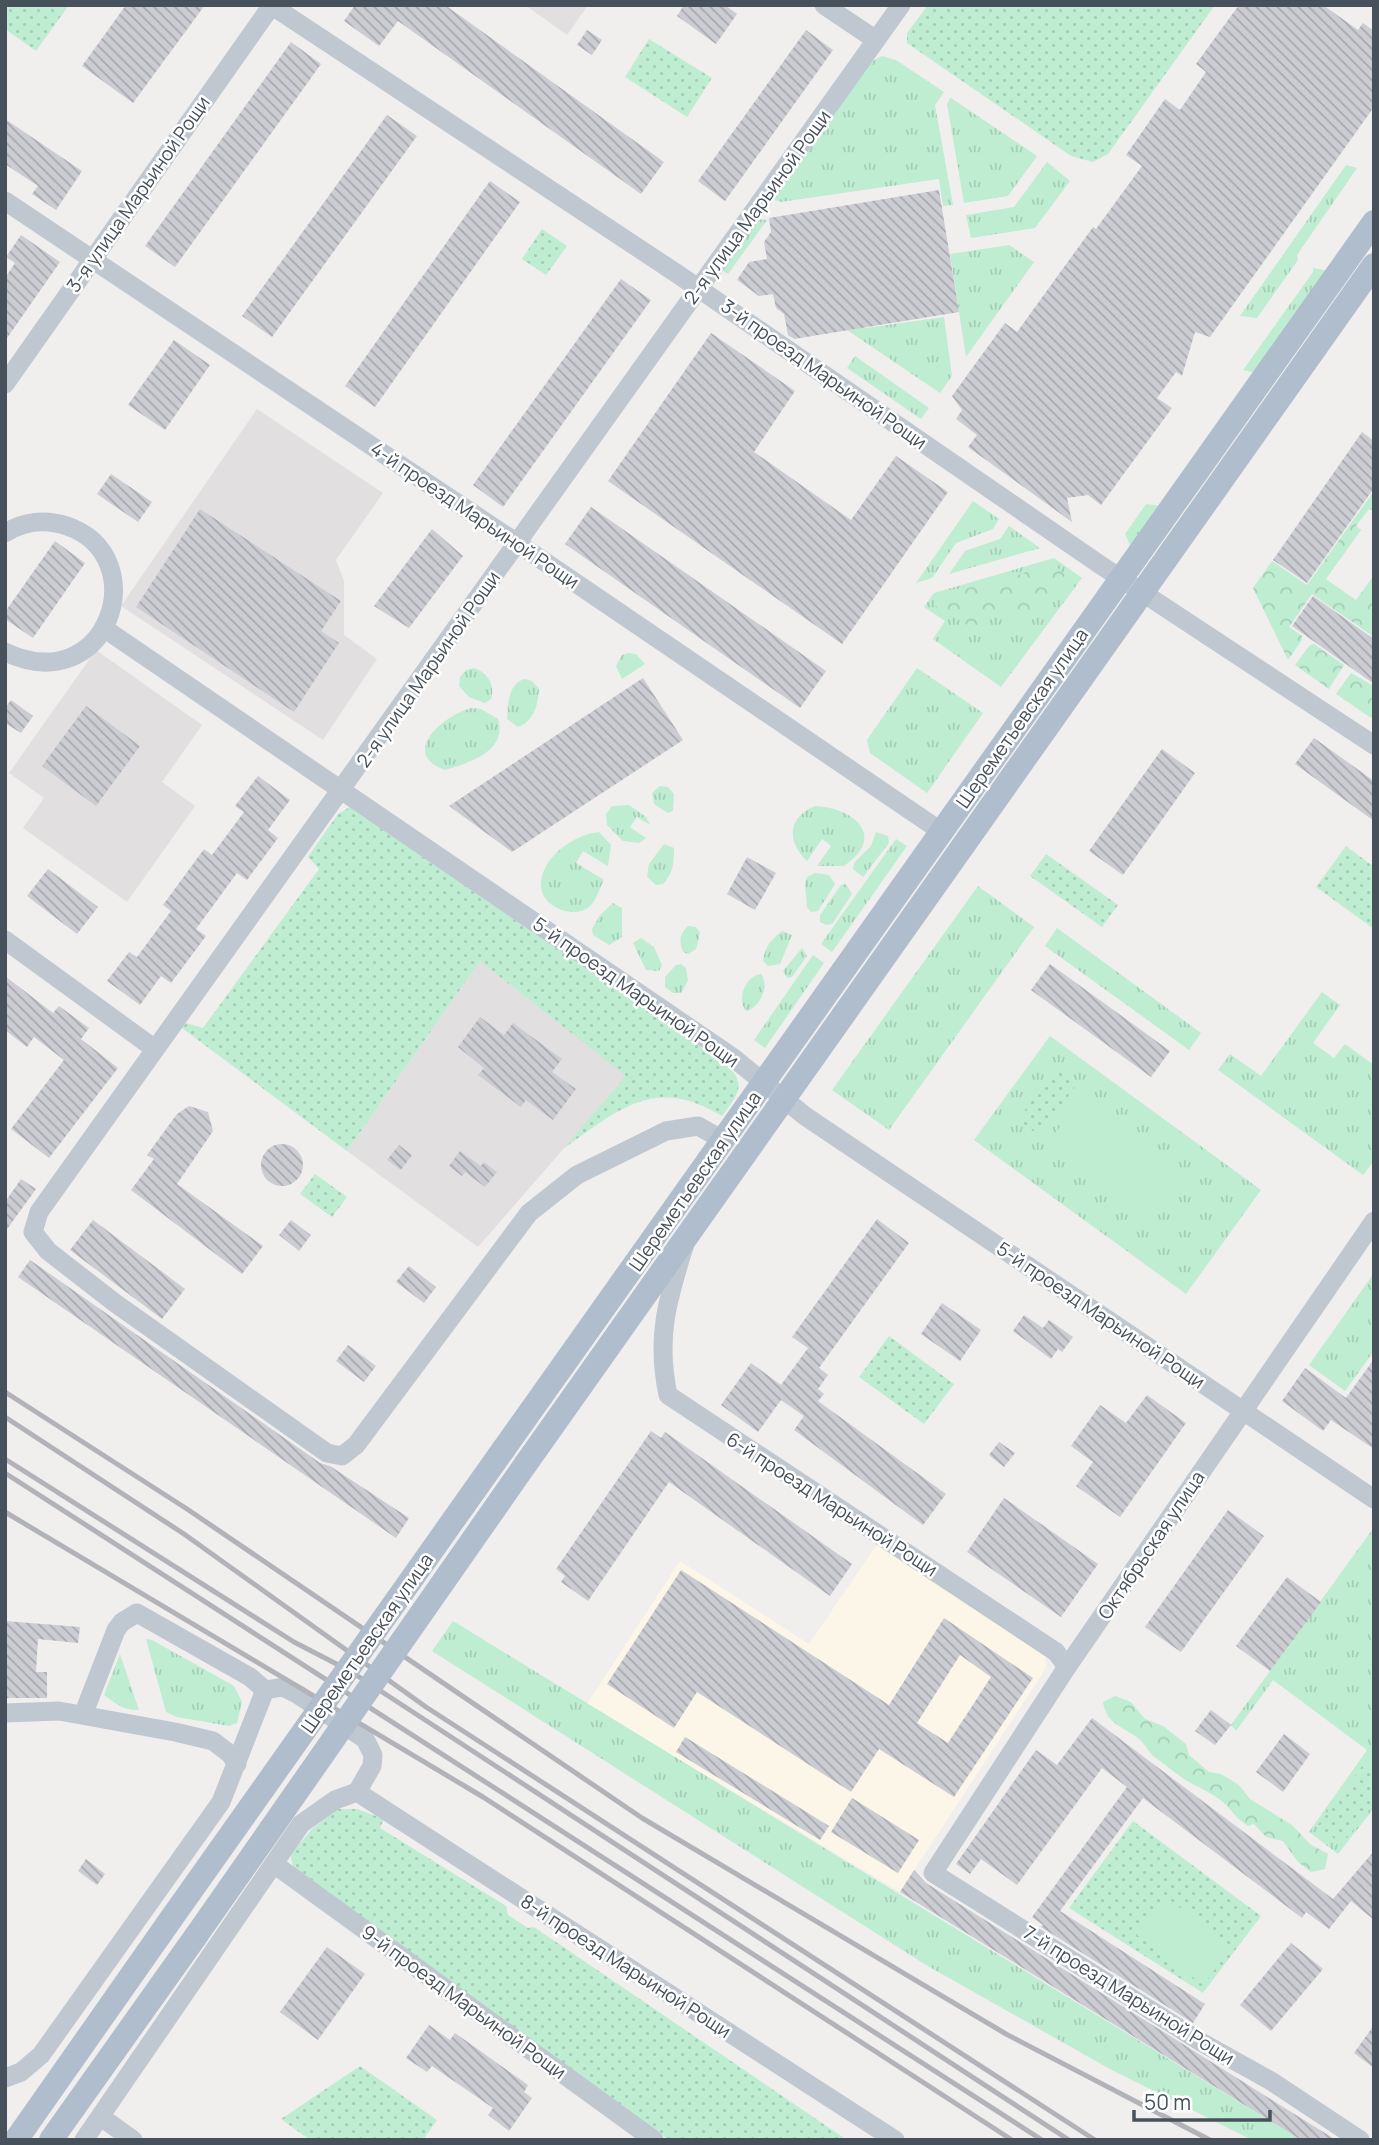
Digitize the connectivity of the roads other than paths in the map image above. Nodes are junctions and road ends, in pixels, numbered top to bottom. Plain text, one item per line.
1 (272, 5) edge
2 (824, 5) edge
3 (901, 5) edge
4 (876, 40) junction
5 (5, 201) edge
6 (1374, 222) edge
7 (92, 260) junction
8 (1374, 265) edge
9 (698, 288) junction
10 (5, 384) edge
11 (5, 533) edge
12 (517, 543) junction
13 (1132, 586) junction
14 (105, 629) junction
15 (5, 652) edge
16 (1374, 746) edge
17 (343, 789) junction
18 (942, 832) junction
19 (5, 940) edge
20 (155, 1049) junction
21 (764, 1083) junction
22 (783, 1100) junction
23 (723, 1140) junction
24 (1374, 1221) edge
25 (687, 1238) junction
26 (1244, 1410) junction
27 (1374, 1499) edge
28 (1067, 1667) junction
29 (265, 1690) junction
30 (5, 1713) edge
31 (83, 1715) junction
32 (237, 1764) junction
33 (357, 1792) junction
34 (274, 1864) junction
35 (933, 1873) joint
36 (5, 2078) edge
37 (101, 2117) junction
38 (16, 2140) edge
39 (51, 2140) edge
40 (84, 2140) edge
41 (134, 2140) edge
42 (654, 2140) edge
43 (895, 2140) edge
44 (1360, 2140) edge

1 - 7 street, 3-я улица Марьиной Рощи
1 - 9 street, 3-й проезд Марьиной Рощи
2 - 4 street
3 - 4 street, 2-я улица Марьиной Рощи
4 - 9 street, 2-я улица Марьиной Рощи
5 - 7 street, 4-й проезд Марьиной Рощи
6 - 13 main road, Шереметьевская улица
7 - 10 street, 3-я улица Марьиной Рощи
7 - 12 street, 4-й проезд Марьиной Рощи
8 - 13 main road, Шереметьевская улица
9 - 12 street, 2-я улица Марьиной Рощи
9 - 13 street, 3-й проезд Марьиной Рощи
11 - 14 street
12 - 17 street, 2-я улица Марьиной Рощи
12 - 18 street, 4-й проезд Марьиной Рощи
13 - 16 street, 3-й проезд Марьиной Рощи
13 - 18 main road, Шереметьевская улица
13 - 22 main road, Шереметьевская улица
14 - 15 street
14 - 17 street, 5-й проезд Марьиной Рощи
17 - 20 street, 2-я улица Марьиной Рощи
17 - 21 street, 5-й проезд Марьиной Рощи
18 - 21 main road, Шереметьевская улица
19 - 20 street
20 - 23 street, 2-я улица Марьиной Рощи
21 - 22 street, 5-й проезд Марьиной Рощи
21 - 23 main road, Шереметьевская улица
22 - 25 main road, Шереметьевская улица
22 - 26 street, 5-й проезд Марьиной Рощи
23 - 38 main road, Шереметьевская улица, bridge
24 - 26 street, Октябрьская улица
25 - 28 street, 6-й проезд Марьиной Рощи
25 - 39 main road, Шереметьевская улица, bridge
26 - 27 street, 5-й проезд Марьиной Рощи
26 - 28 street, Октябрьская улица
28 - 35 street, Октябрьская улица
29 - 31 street
29 - 32 street
29 - 33 street
30 - 31 street
31 - 32 street
32 - 36 street
33 - 34 street
33 - 43 street, 8-й проезд Марьиной Рощи
34 - 37 street
34 - 42 street, 9-й проезд Марьиной Рощи
35 - 44 street, 7-й проезд Марьиной Рощи
37 - 40 street
37 - 41 street

